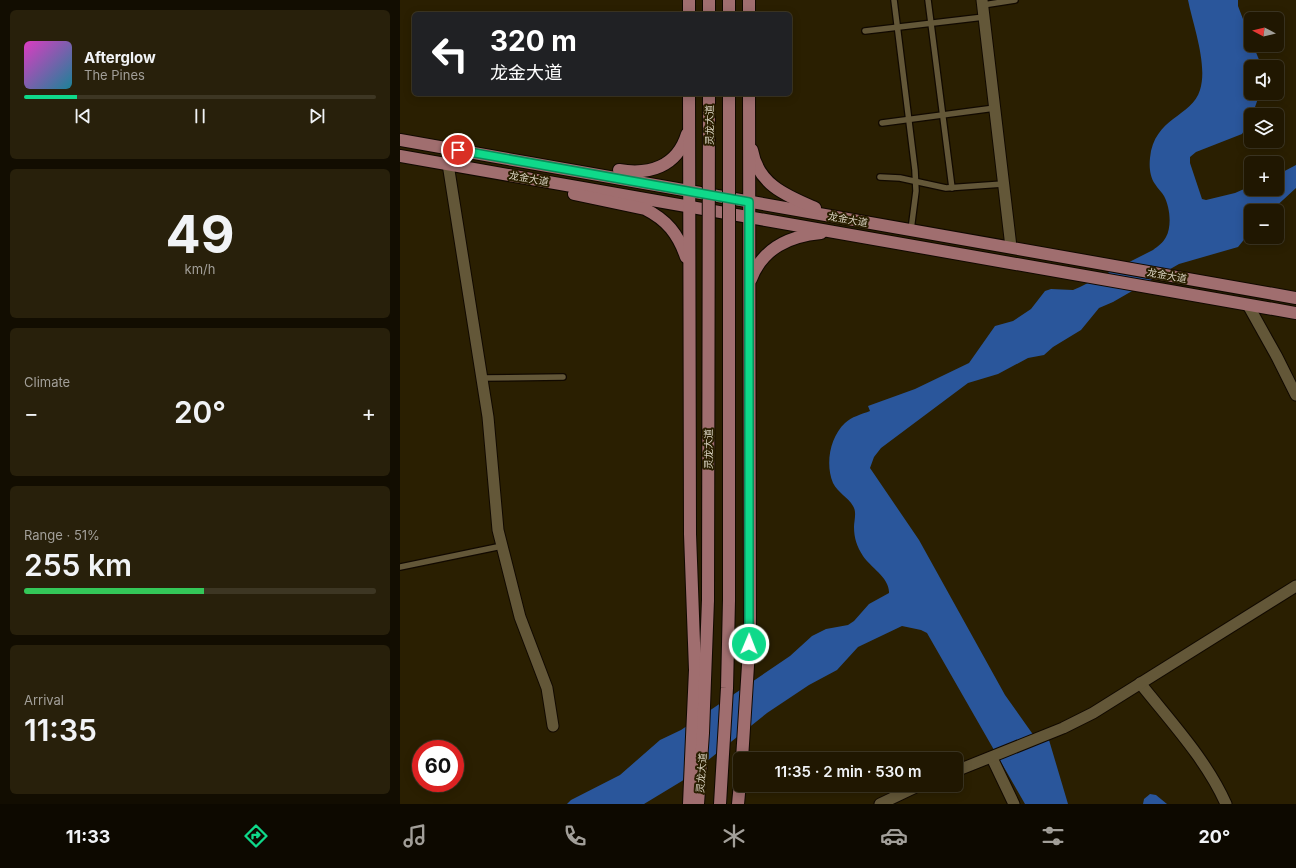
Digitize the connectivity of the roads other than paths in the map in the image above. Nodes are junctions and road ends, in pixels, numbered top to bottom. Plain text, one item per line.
1 (689, 0) edge
2 (709, 0) edge
3 (729, 0) edge
4 (749, 0) edge
5 (894, 0) edge
6 (928, 0) edge
7 (1015, 0) edge
8 (982, 3) edge
9 (689, 12) edge
10 (709, 12) edge
11 (729, 12) edge
12 (749, 12) edge
13 (984, 17) junction
14 (931, 23) junction
15 (898, 27) junction
16 (865, 31) dead end
17 (689, 96) edge
18 (709, 96) edge
19 (729, 96) edge
20 (749, 96) edge
21 (995, 108) junction
22 (942, 115) junction
23 (909, 120) junction
24 (689, 121) junction
25 (882, 123) dead end
26 (749, 132) junction
27 (400, 140) edge
28 (400, 156) edge
29 (517, 161) junction
30 (448, 164) junction
31 (520, 177) junction
32 (880, 177) dead end
33 (916, 181) junction
34 (1003, 184) junction
35 (952, 188) junction
36 (689, 191) junction
37 (749, 202) junction
38 (689, 206) junction
39 (834, 216) junction
40 (749, 217) junction
41 (911, 230) junction
42 (832, 232) junction
43 (1011, 248) junction
44 (689, 264) junction
45 (749, 286) junction
46 (1296, 298) edge
47 (1248, 305) junction
48 (1296, 313) edge
49 (563, 377) dead end
50 (482, 378) junction
51 (1296, 395) edge
52 (502, 546) junction
53 (400, 567) edge
54 (1296, 586) edge
55 (1140, 683) junction
56 (553, 726) dead end
57 (742, 752) edge
58 (992, 758) junction
59 (963, 769) edge
60 (739, 792) edge
61 (905, 792) edge
62 (699, 799) edge
63 (689, 804) edge
64 (720, 804) edge
65 (738, 804) edge
66 (880, 804) edge
67 (1014, 804) edge
68 (1226, 804) edge

1 - 9 main road
2 - 10 main road
3 - 11 main road
4 - 12 main road
5 - 15 lane
6 - 14 lane
7 - 8 lane
8 - 13 street
13 - 14 lane
13 - 21 street
14 - 15 lane
14 - 22 lane
15 - 16 lane
15 - 23 lane
17 - 24 main road
18 - 62 main road, 灵龙大道, bridge
19 - 64 main road, 灵龙大道, bridge
20 - 26 main road
21 - 22 lane
21 - 34 street
22 - 23 lane
22 - 35 lane
23 - 25 lane
23 - 33 lane
24 - 29 main road
24 - 36 main road
26 - 37 main road
26 - 39 main road
27 - 29 main road, 龙金大道
28 - 30 main road, 龙金大道
29 - 36 main road, 龙金大道
30 - 31 main road, 龙金大道
30 - 50 street
31 - 38 main road, 龙金大道
31 - 44 main road
32 - 33 lane
33 - 35 lane
33 - 41 lane
34 - 35 lane
34 - 43 street
36 - 37 main road, 龙金大道
36 - 38 main road
37 - 39 main road, 龙金大道
37 - 40 main road
38 - 40 main road, 龙金大道
38 - 44 main road
39 - 41 main road, 龙金大道
40 - 42 main road, 龙金大道
40 - 45 main road
41 - 43 main road, 龙金大道
42 - 45 main road
42 - 47 main road, 龙金大道
43 - 46 main road, 龙金大道
44 - 63 main road
45 - 57 main road
47 - 48 main road, 龙金大道
47 - 51 street
49 - 50 lane
50 - 52 street
52 - 53 lane
52 - 56 street
54 - 55 street
55 - 58 street
55 - 68 street
58 - 59 street
58 - 67 street
60 - 65 main road
61 - 66 street

